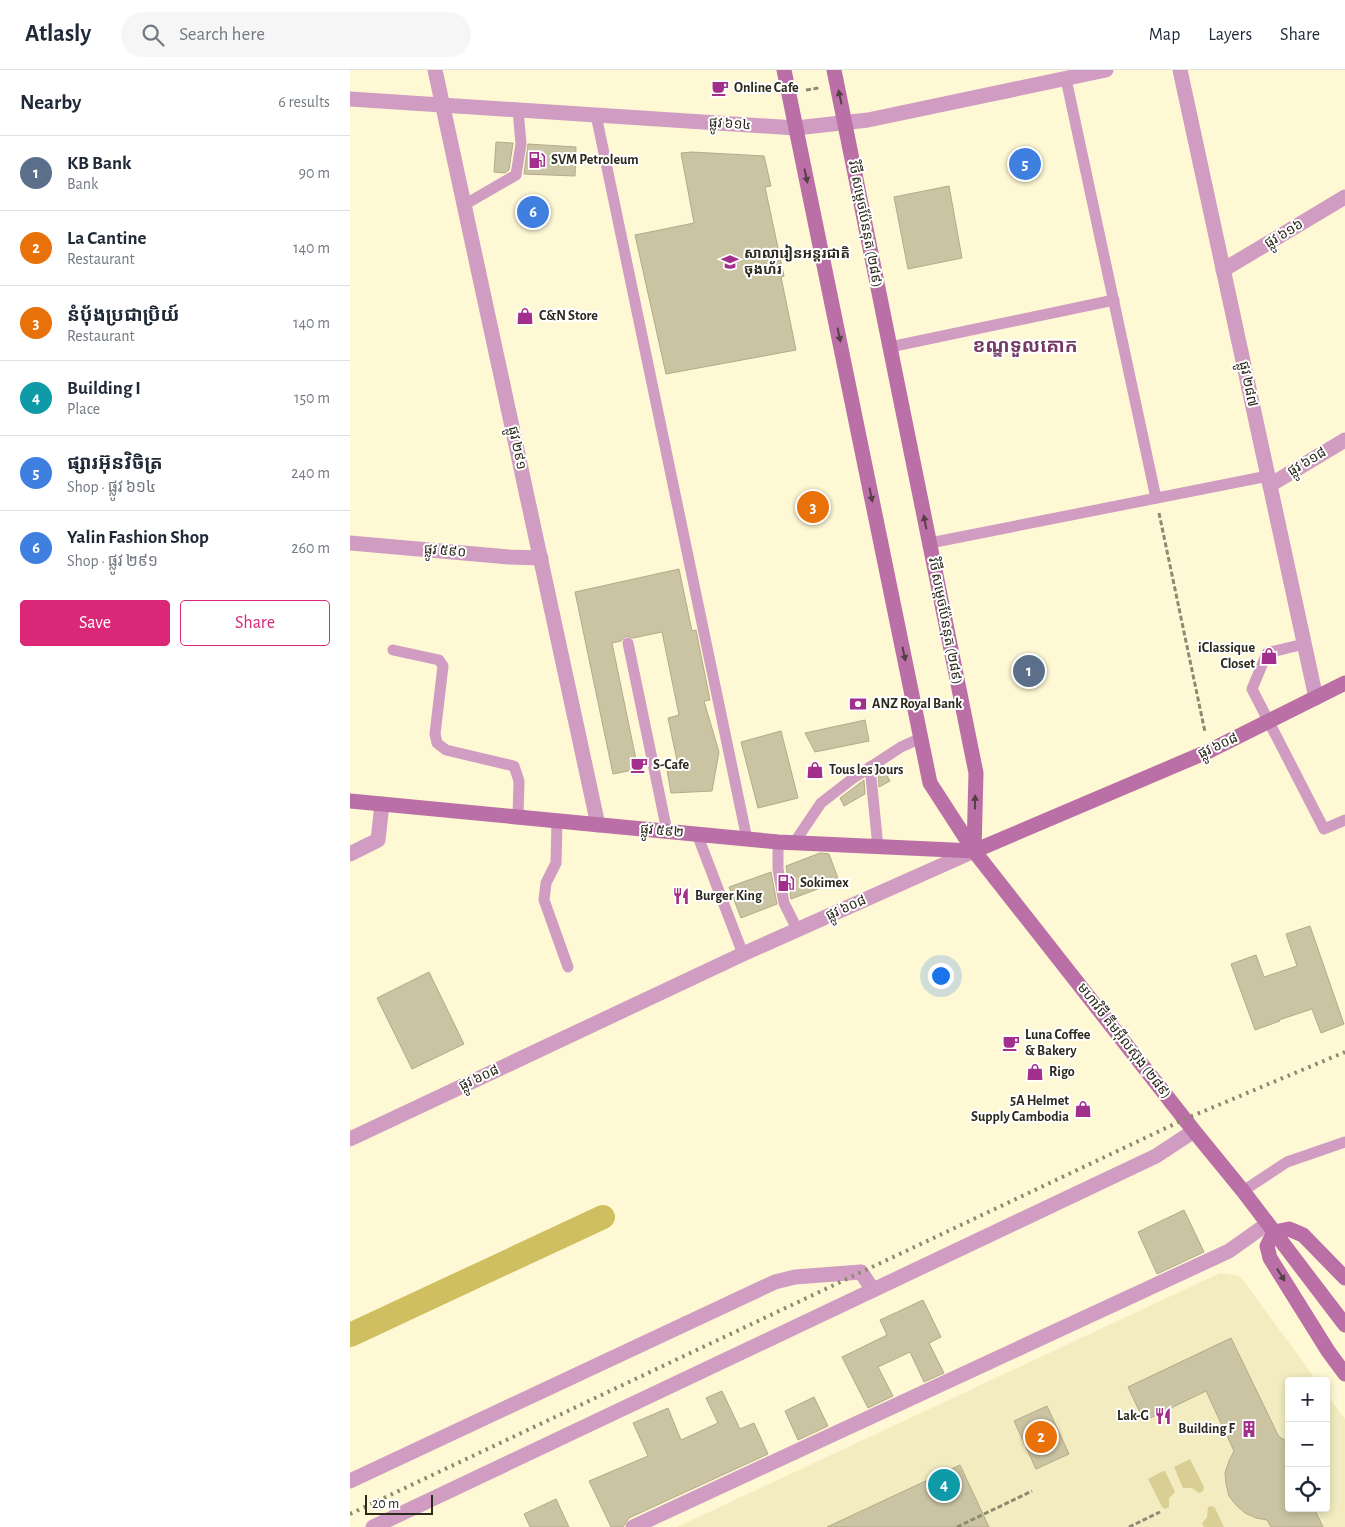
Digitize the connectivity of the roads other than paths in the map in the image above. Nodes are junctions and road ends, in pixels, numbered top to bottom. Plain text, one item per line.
1 (435, 70) edge
2 (784, 70) edge
3 (1106, 70) edge
4 (1180, 70) edge
5 (836, 77) edge
6 (1066, 79) junction
7 (350, 100) edge
8 (443, 106) junction
9 (518, 110) junction
10 (596, 116) junction
11 (846, 124) junction
12 (796, 128) junction
13 (1345, 197) edge
14 (464, 205) junction
15 (1223, 270) junction
16 (1114, 300) junction
17 (890, 347) junction
18 (1345, 440) edge
19 (1269, 480) junction
20 (1156, 498) junction
21 (350, 543) edge
22 (930, 543) junction
23 (541, 558) junction
24 (628, 642) dead end
25 (1304, 644) junction
26 (393, 650) dead end
27 (1345, 683) edge
28 (1316, 698) junction
29 (1269, 722) junction
30 (921, 738) junction
31 (870, 767) junction
32 (350, 801) edge
33 (382, 804) junction
34 (518, 817) junction
35 (1345, 820) edge
36 (557, 821) junction
37 (598, 825) junction
38 (668, 831) junction
39 (697, 834) junction
40 (747, 839) junction
41 (778, 842) junction
42 (794, 842) junction
43 (878, 847) junction
44 (974, 851) junction
45 (350, 854) edge
46 (797, 929) junction
47 (743, 954) junction
48 (568, 967) dead end
49 (1194, 1131) junction
50 (350, 1139) edge
51 (1345, 1142) edge
52 (1243, 1191) junction
53 (1270, 1228) junction
54 (1345, 1278) edge
55 (873, 1290) junction
56 (1345, 1325) edge
57 (1345, 1374) edge
58 (350, 1481) edge
59 (373, 1527) edge
60 (633, 1527) edge

1 - 8 street, ផ្លូវ ២៩១
2 - 12 main road
3 - 6 street, ផ្លូវ ៦១៤
4 - 15 street, ផ្លូវ ២៨៧
11 -> 5 main road, វិថី សម្តេចប៉ែននុត (២៨៩)
6 - 11 street, ផ្លូវ ៦១៤
6 - 16 lane
7 - 8 street, ផ្លូវ ៦១៤
8 - 9 street, ផ្លូវ ៦១៤
8 - 14 street, ផ្លូវ ២៩១
9 - 10 street, ផ្លូវ ៦១៤
9 - 14 lane
10 - 12 street, ផ្លូវ ៦១៤
10 - 40 lane
11 - 12 street, ផ្លូវ ៦១៤
11 - 17 main road, វិថី សម្តេចប៉ែននុត (២៨៩)
12 -> 30 main road
13 - 15 street, ផ្លូវ ៦១៦
14 - 23 street, ផ្លូវ ២៩១
15 - 19 street, ផ្លូវ ២៨៧
16 - 17 lane
16 - 20 lane
22 -> 17 main road, វិថី សម្តេចប៉ែននុត (២៨៩)
18 - 19 street, ផ្លូវ ៦១៨
19 - 20 lane
19 - 25 street, ផ្លូវ ២៨៧
20 - 22 lane
21 - 23 street, ផ្លូវ ៥៩០
44 -> 22 main road, វិថី សម្តេចប៉ែននុត (២៨៩)
23 - 37 street, ផ្លូវ ២៩១
24 - 38 lane
25 - 28 street, ផ្លូវ ២៨៧
25 - 29 lane
26 - 34 lane
27 - 28 main road, ផ្លូវ ៦០៨
28 - 29 main road, ផ្លូវ ៦០៨
29 - 35 lane
29 - 44 main road, ផ្លូវ ៦០៨
30 - 31 lane
30 - 44 main road
31 - 42 lane
31 - 43 lane
32 - 33 main road, ផ្លូវ ៥៩២
33 - 34 main road, ផ្លូវ ៥៩២
33 - 45 street
34 - 36 main road, ផ្លូវ ៥៩២
36 - 37 main road, ផ្លូវ ៥៩២
36 - 48 lane
37 - 38 main road, ផ្លូវ ៥៩២
38 - 39 main road, ផ្លូវ ៥៩២
39 - 40 main road, ផ្លូវ ៥៩២
39 - 47 lane
40 - 41 main road, ផ្លូវ ៥៩២
41 - 42 main road, ផ្លូវ ៥៩២
41 - 46 lane
42 - 43 main road, ផ្លូវ ៥៩២
43 - 44 main road, ផ្លូវ ៥៩២
44 - 46 street, ផ្លូវ ៦០៨
44 - 49 main road, មហាវិថី គីមអ៊ីលស៊ុង (២៨៩)
46 - 47 street, ផ្លូវ ៦០៨
47 - 50 street, ផ្លូវ ៦០៨
49 - 52 main road, មហាវិថី គីមអ៊ីលស៊ុង (២៨៩)
49 - 55 street
51 - 52 lane
52 - 53 main road, មហាវិថី គីមអ៊ីលស៊ុង (២៨៩)
53 - 54 main road
53 - 56 main road, មហាវិថី គីមអ៊ីលស៊ុង (២៨៩)
53 -> 57 main road
53 - 60 street
55 - 58 street
55 - 59 street

